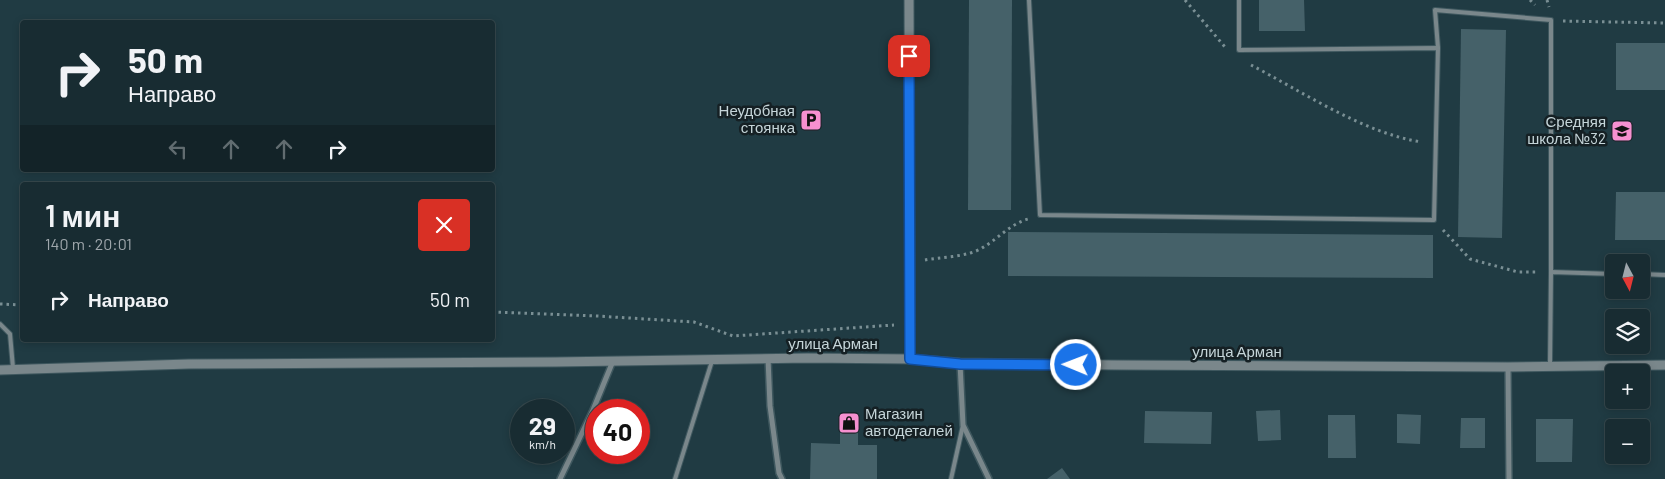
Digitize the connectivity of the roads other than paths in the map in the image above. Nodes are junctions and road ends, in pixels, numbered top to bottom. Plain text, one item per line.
1 (909, 0) edge
2 (1029, 0) edge
3 (1239, 0) edge
4 (1438, 48) junction
5 (1551, 272) junction
6 (1605, 274) edge
7 (1650, 274) edge
8 (1665, 275) edge
9 (0, 324) edge
10 (768, 358) junction
11 (712, 359) junction
12 (910, 359) junction
13 (613, 361) junction
14 (960, 364) junction
15 (1665, 365) edge
16 (1550, 366) junction
17 (1508, 367) junction
18 (0, 370) edge
19 (13, 370) junction
20 (963, 425) junction
21 (560, 479) edge
22 (675, 479) edge
23 (782, 479) edge
24 (951, 479) edge
25 (989, 479) edge
26 (1509, 479) edge

1 - 12 street
2 - 4 lane
3 - 4 lane
4 - 5 lane
5 - 6 lane
5 - 16 lane
7 - 8 lane
9 - 19 lane
10 - 11 street, улица Арман
10 - 12 street, улица Арман
10 - 23 street
11 - 13 street, улица Арман
11 - 22 lane
12 - 14 street, улица Арман
13 - 19 street, улица Арман
13 - 21 street
14 - 17 street, улица Арман
14 - 20 street
15 - 16 street, улица Арман
16 - 17 street, улица Арман
17 - 26 street
18 - 19 street, улица Арман
20 - 24 lane
20 - 25 street

